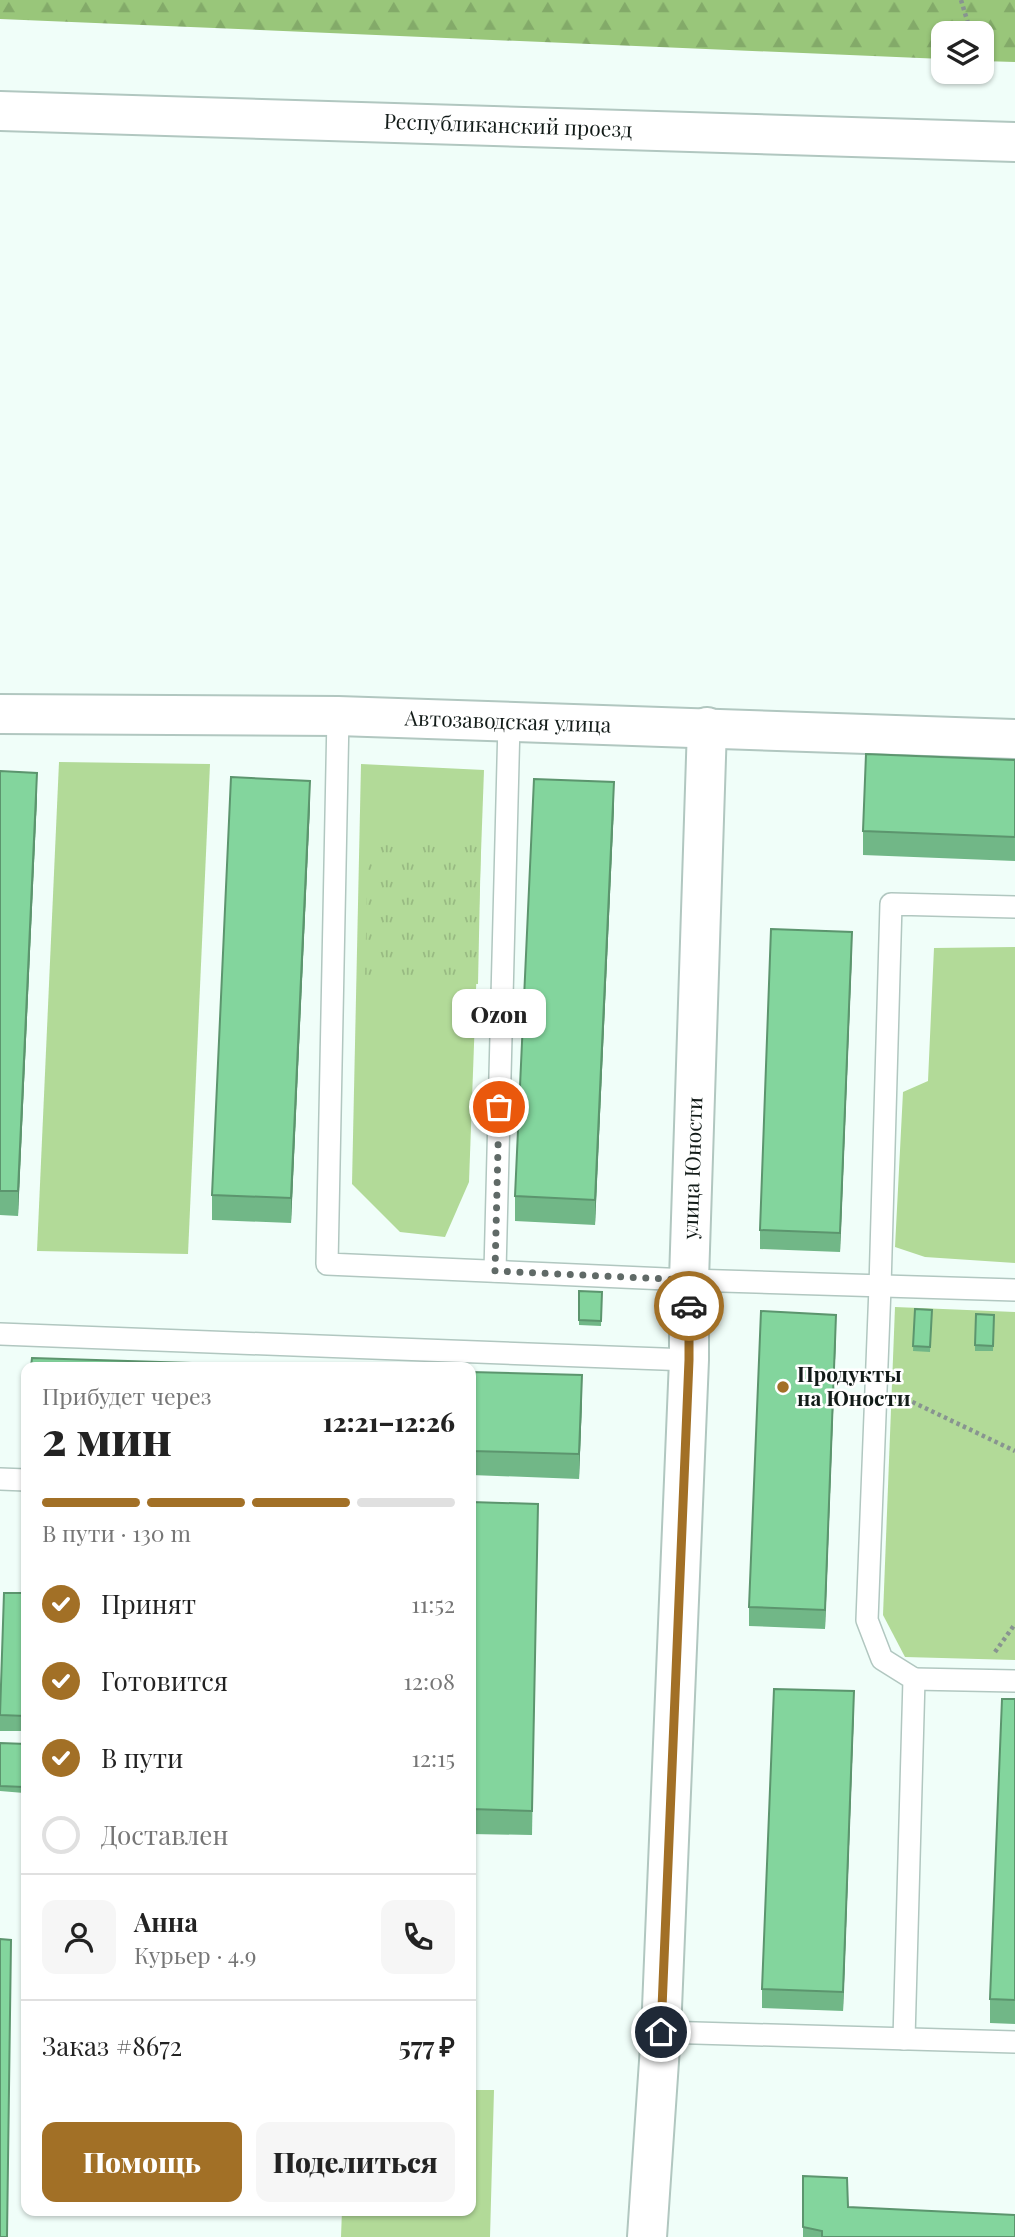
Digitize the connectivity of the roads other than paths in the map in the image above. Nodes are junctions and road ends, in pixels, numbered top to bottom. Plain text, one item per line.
1 (0, 111) edge
2 (1015, 142) edge
3 (0, 714) edge
4 (338, 716) junction
5 (509, 723) junction
6 (707, 727) junction
7 (1015, 739) edge
8 (1015, 907) edge
9 (495, 1271) junction
10 (689, 1280) junction
11 (880, 1287) junction
12 (1015, 1290) edge
13 (0, 1334) edge
14 (689, 1360) junction
15 (0, 1479) edge
16 (21, 1480) edge
17 (914, 1679) junction
18 (1015, 1681) edge
19 (661, 2032) junction
20 (904, 2039) junction
21 (1015, 2042) edge
22 (647, 2237) edge

1 - 2 street, Республиканский проезд
3 - 4 street, Автозаводская улица
4 - 5 street, Автозаводская улица
4 - 9 lane
5 - 6 street, Автозаводская улица
5 - 9 lane
6 - 7 street, Автозаводская улица
6 - 10 street, улица Юности
8 - 11 lane
9 - 10 lane
10 - 11 lane
10 - 14 street, улица Юности
11 - 12 lane
11 - 17 lane
13 - 14 lane
14 - 19 street, улица Юности
15 - 16 lane
17 - 18 lane
17 - 20 lane
19 - 20 lane
19 - 22 street, улица Юности
20 - 21 lane

